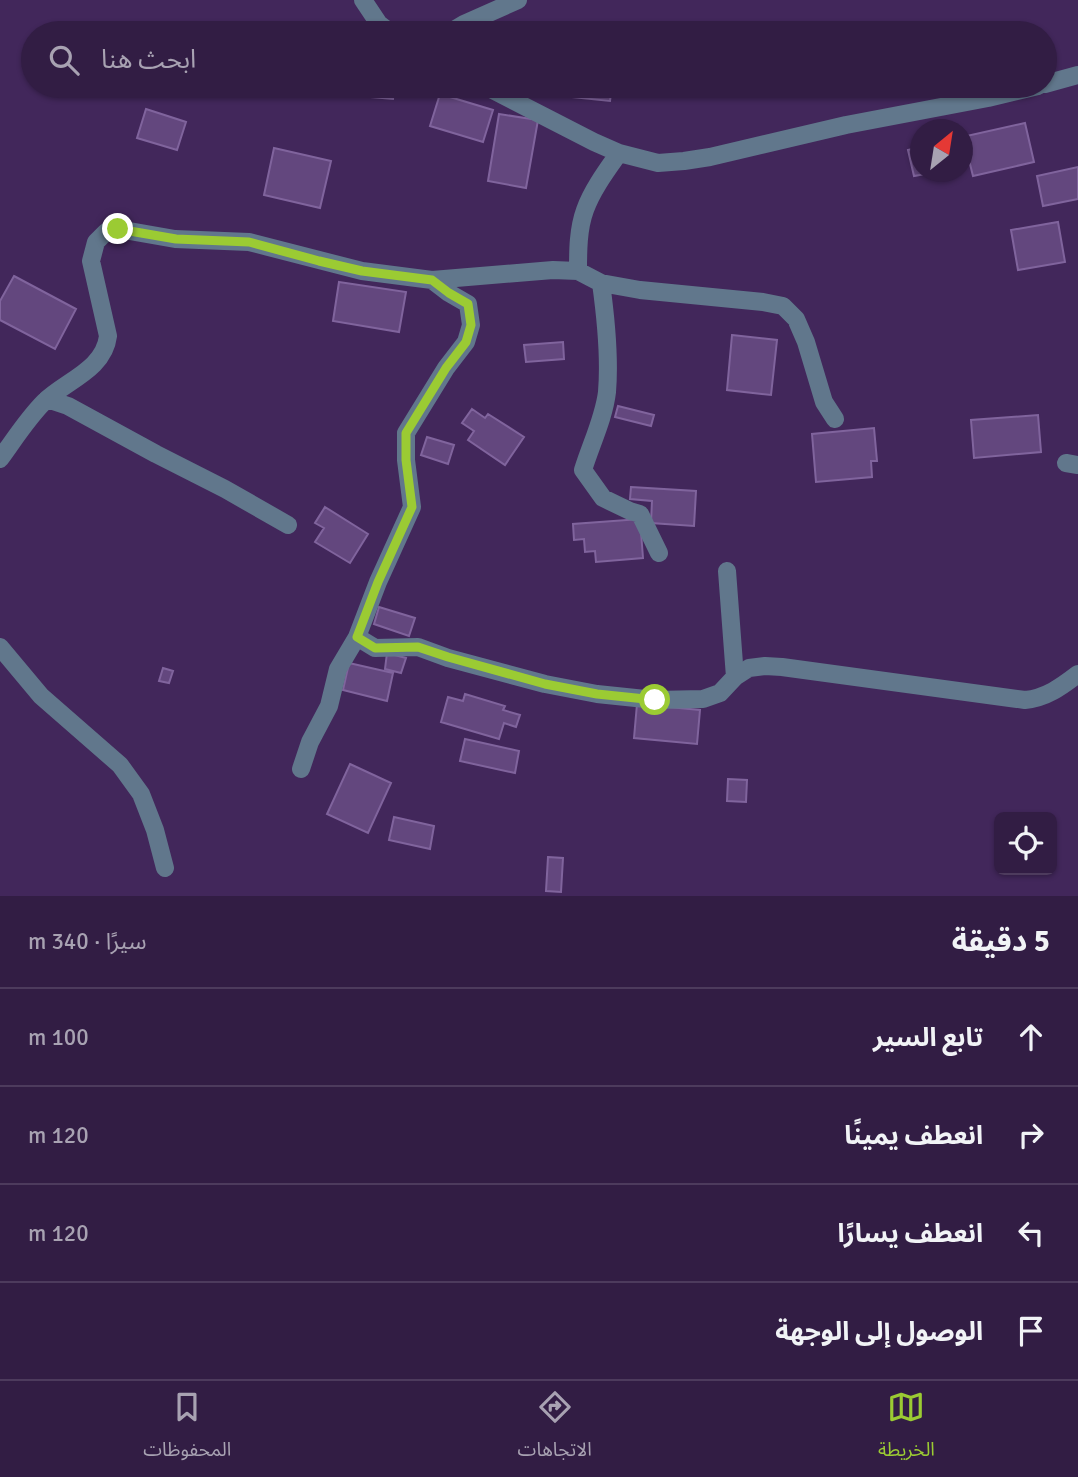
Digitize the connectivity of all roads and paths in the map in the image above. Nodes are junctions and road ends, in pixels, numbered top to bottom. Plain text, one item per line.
1 (363, 0) edge
2 (518, 0) edge
3 (377, 21) edge
4 (471, 21) edge
5 (1078, 75) edge
6 (1057, 81) edge
7 (508, 98) edge
8 (984, 98) edge
9 (619, 153) junction
10 (578, 271) junction
11 (432, 280) junction
12 (601, 283) junction
13 (47, 399) junction
14 (835, 419) dead end
15 (0, 460) edge
16 (288, 525) dead end
17 (659, 553) dead end
18 (727, 571) dead end
19 (357, 637) junction
20 (0, 647) edge
21 (1078, 674) edge
22 (735, 677) junction
23 (301, 769) dead end
24 (166, 868) dead end

1 - 3 street
2 - 4 street
5 - 6 street
7 - 9 street
8 - 9 street
9 - 10 street
10 - 11 street
10 - 12 street
11 - 13 street
11 - 19 street
12 - 14 street
12 - 17 street
13 - 15 street
13 - 16 street
18 - 22 street
19 - 22 street
19 - 23 street
20 - 24 street
21 - 22 street

